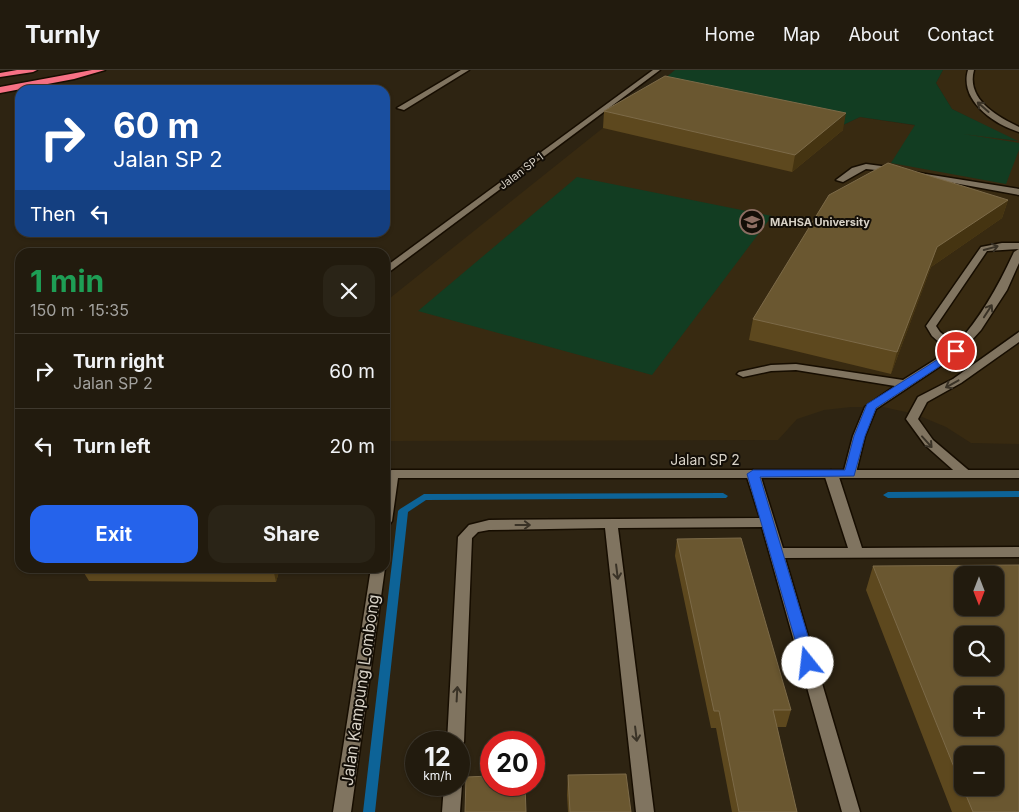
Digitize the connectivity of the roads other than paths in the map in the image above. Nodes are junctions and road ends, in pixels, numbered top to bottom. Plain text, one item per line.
1 (33, 70) edge
2 (100, 70) edge
3 (466, 70) edge
4 (657, 70) edge
5 (971, 70) edge
6 (43, 72) dead end
7 (0, 75) edge
8 (82, 75) junction
9 (0, 82) edge
10 (27, 85) edge
11 (45, 85) edge
12 (15, 87) edge
13 (0, 90) edge
14 (15, 93) edge
15 (0, 97) edge
16 (401, 108) dead end
17 (1019, 130) edge
18 (840, 180) dead end
19 (1019, 192) edge
20 (1019, 246) edge
21 (1019, 252) edge
22 (390, 268) edge
23 (1019, 335) edge
24 (956, 351) junction
25 (743, 374) dead end
26 (904, 384) junction
27 (390, 474) edge
28 (753, 474) junction
29 (831, 474) junction
30 (850, 474) junction
31 (966, 474) junction
32 (1019, 474) edge
33 (768, 522) junction
34 (611, 524) junction
35 (1019, 552) edge
36 (777, 553) junction
37 (857, 553) junction
38 (377, 573) edge
39 (456, 731) edge
40 (452, 796) edge
41 (342, 812) edge
42 (451, 812) edge
43 (645, 812) edge
44 (851, 812) edge

1 - 7 highway
2 - 8 highway
3 - 16 street
4 - 22 street, Jalan SP 1
17 -> 5 street
6 - 9 highway
8 - 10 highway
8 - 11 highway
12 - 13 highway
14 - 15 highway
18 - 19 street
24 -> 20 street
24 -> 21 street
23 -> 31 street
24 - 26 street
25 - 26 street
26 - 30 street
27 - 28 street, Jalan SP 2
28 - 29 street, Jalan SP 2
28 - 33 street
29 - 30 street, Jalan SP 2
29 - 37 street
30 - 31 street, Jalan SP 2
31 - 32 street, Jalan SP 2
33 - 34 street
33 - 36 street
39 -> 34 street
34 -> 43 street
35 - 37 street
36 - 37 street
36 - 44 street
38 - 41 street, Jalan Kampung Lombong
40 - 42 street

